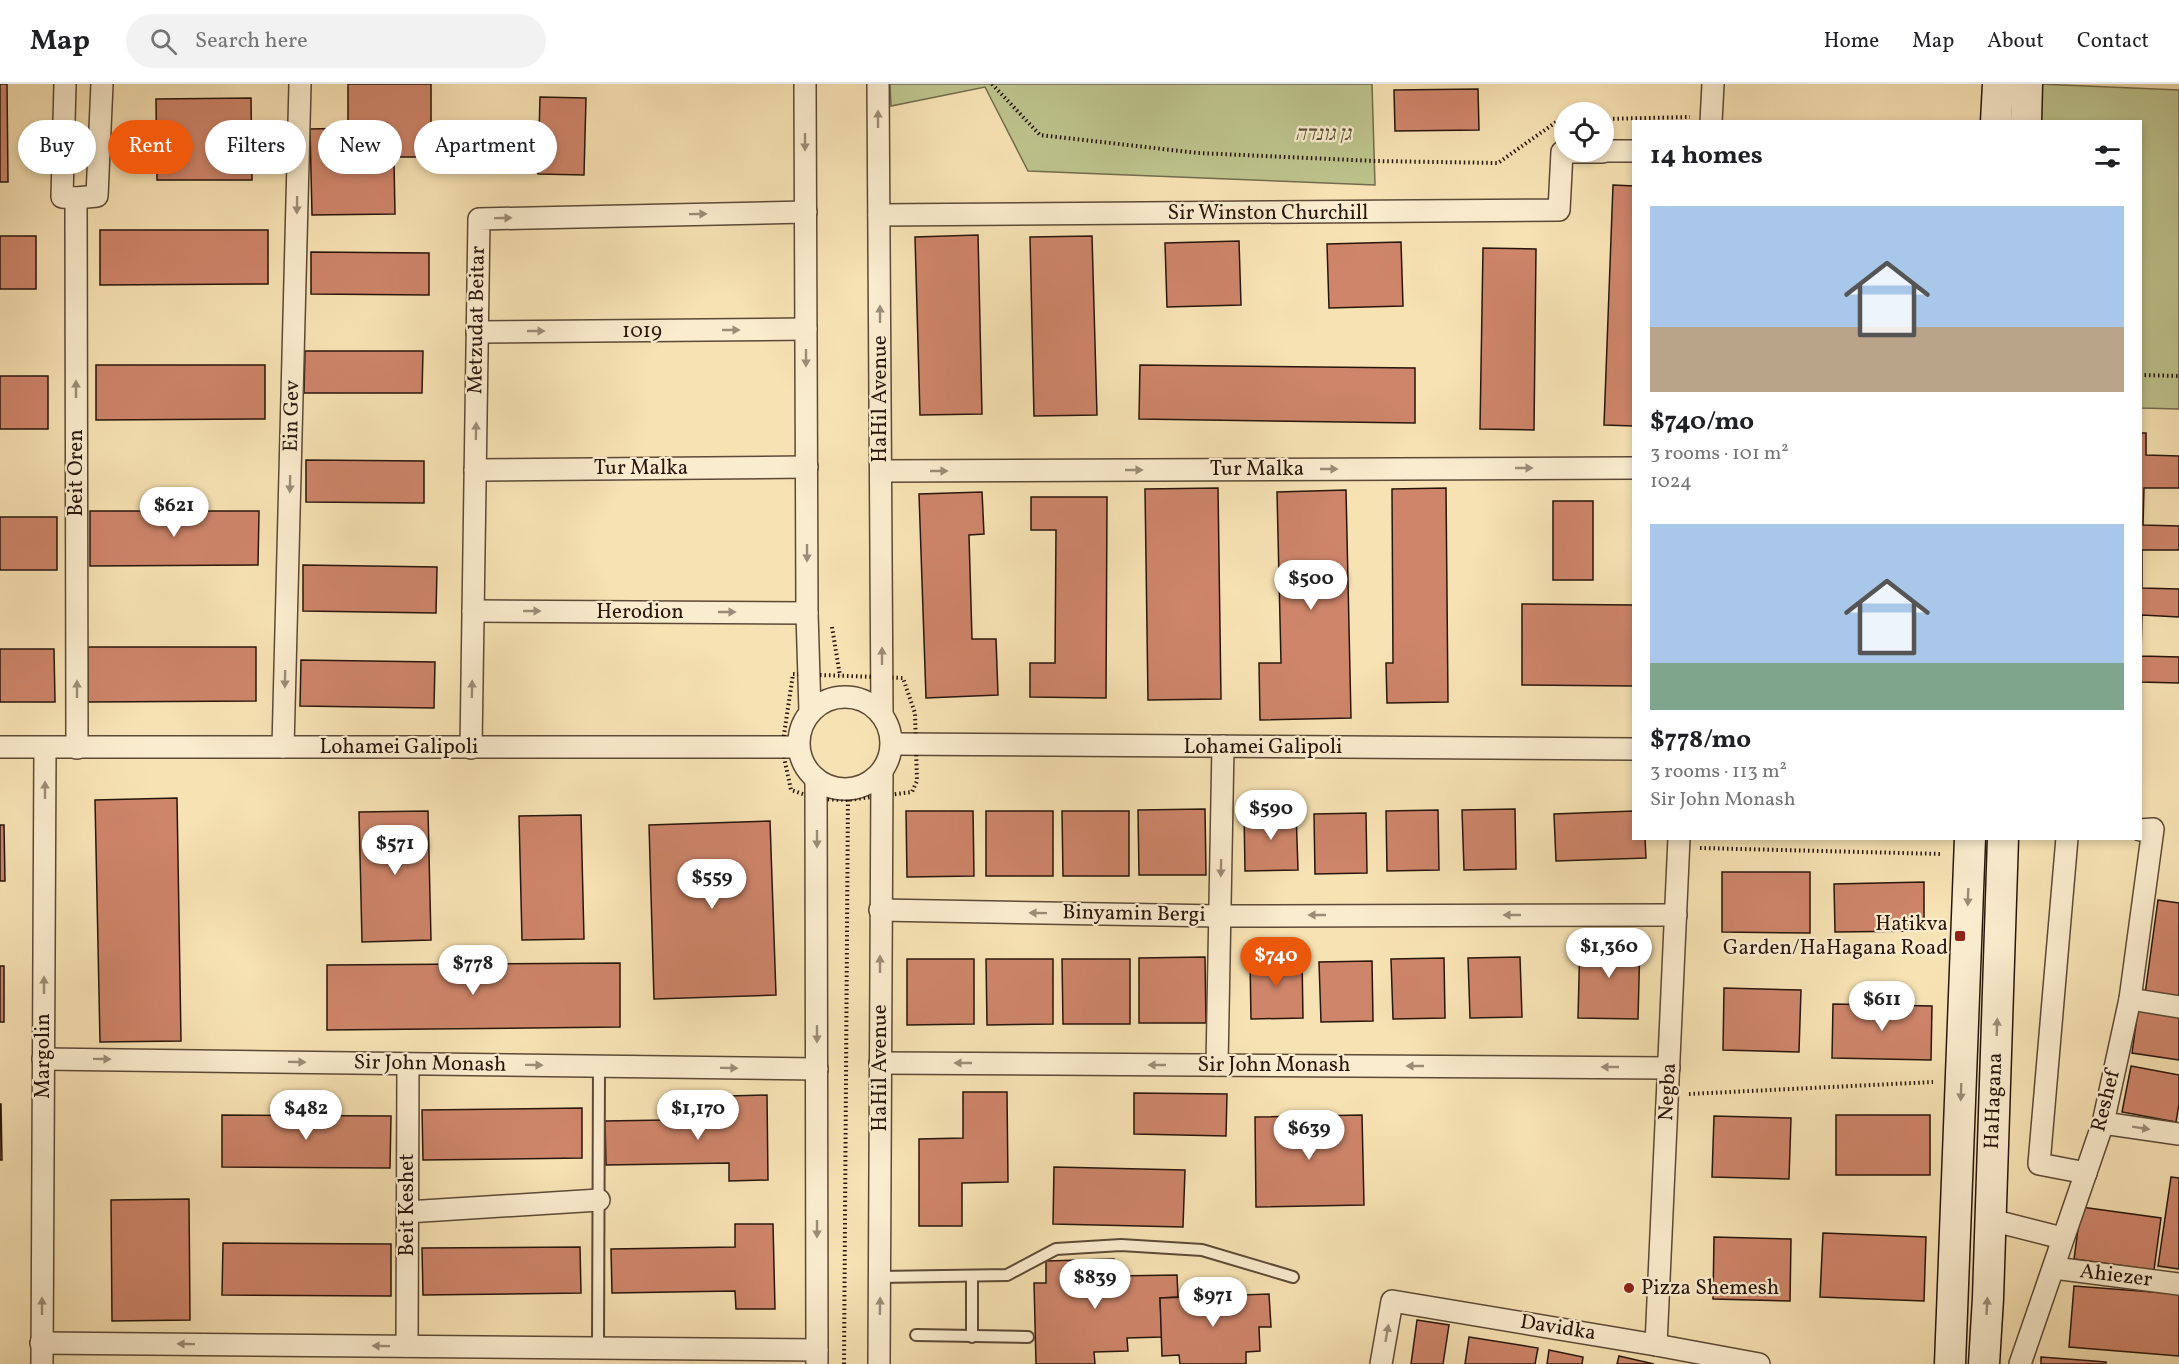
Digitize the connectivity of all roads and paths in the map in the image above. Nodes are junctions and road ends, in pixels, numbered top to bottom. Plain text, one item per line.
1 (65, 84) edge
2 (102, 84) edge
3 (300, 84) edge
4 (805, 84) edge
5 (878, 84) edge
6 (992, 84) edge
7 (1713, 84) edge
8 (1998, 84) edge
9 (2027, 84) edge
10 (1614, 119) edge
11 (1712, 119) edge
12 (1996, 120) edge
13 (2025, 120) edge
14 (1554, 124) edge
15 (1632, 151) edge
16 (1614, 152) edge
17 (1561, 162) edge
18 (76, 198) junction
19 (806, 212) junction
20 (879, 215) junction
21 (806, 329) junction
22 (477, 332) junction
23 (2142, 375) edge
24 (2179, 376) edge
25 (807, 467) junction
26 (1632, 468) edge
27 (475, 470) junction
28 (881, 471) junction
29 (473, 611) junction
30 (807, 613) junction
31 (809, 675) junction
32 (882, 676) junction
33 (810, 712) junction
34 (882, 714) junction
35 (892, 744) junction
36 (915, 744) junction
37 (1223, 746) junction
38 (0, 747) edge
39 (283, 747) junction
40 (790, 747) junction
41 (45, 748) junction
42 (77, 748) junction
43 (471, 748) junction
44 (1632, 749) edge
45 (882, 772) junction
46 (817, 790) junction
47 (848, 795) junction
48 (882, 796) junction
49 (2147, 829) edge
50 (2003, 840) edge
51 (2067, 840) edge
52 (1679, 843) edge
53 (1970, 846) edge
54 (880, 910) junction
55 (1676, 915) junction
56 (1220, 916) junction
57 (2130, 999) junction
58 (2179, 1007) edge
59 (43, 1059) junction
60 (880, 1063) junction
61 (408, 1064) junction
62 (1217, 1065) junction
63 (599, 1066) junction
64 (1669, 1068) junction
65 (817, 1069) junction
66 (1961, 1081) junction
67 (1667, 1095) junction
68 (2103, 1123) junction
69 (2179, 1134) edge
70 (2086, 1173) junction
71 (598, 1200) junction
72 (407, 1212) junction
73 (1991, 1220) junction
74 (2062, 1238) junction
75 (2054, 1268) junction
76 (880, 1277) junction
77 (972, 1277) junction
78 (1293, 1277) dead end
79 (2179, 1284) edge
80 (916, 1335) dead end
81 (972, 1337) junction
82 (1028, 1337) dead end
83 (41, 1343) junction
84 (1656, 1345) junction
85 (406, 1346) junction
86 (598, 1348) junction
87 (817, 1357) edge
88 (42, 1364) edge
89 (844, 1364) edge
90 (879, 1364) edge
91 (1381, 1364) edge
92 (1759, 1364) edge
93 (1950, 1364) edge
94 (1984, 1364) edge
95 (2020, 1364) edge

1 - 18 street
2 - 18 street
3 -> 39 street, Ein Gev
4 -> 19 street
20 -> 5 street, HaHil Avenue
6 - 14 path
7 - 11 street
8 - 12 street
9 - 13 street
10 - 11 path
15 - 16 street, Sir Winston Churchill
17 - 20 street, Sir Winston Churchill
42 -> 18 street, Beit Oren
19 - 21 street
22 -> 19 street, Metzudat Beitar
28 -> 20 street, HaHil Avenue
22 -> 21 street, 1019
21 -> 25 street
27 -> 22 street, Metzudat Beitar
23 - 24 path
25 - 27 street, Tur Malka
25 -> 30 street
28 -> 26 street, Tur Malka
27 - 29 street, Metzudat Beitar
32 -> 28 street, HaHil Avenue
29 -> 30 street, Herodion
43 -> 29 street, Metzudat Beitar
30 - 31 street
31 - 32 path
31 - 33 street
31 - 40 path
32 - 34 street, HaHil Avenue
32 - 36 path
33 - 34 street
33 - 40 street
34 - 35 street
35 - 36 street, Lohamei Galipoli
35 - 45 street
36 - 37 street, Lohamei Galipoli
36 - 48 path
37 - 44 street, Lohamei Galipoli
37 -> 56 street
38 - 41 street, Lohamei Galipoli
39 - 42 street, Lohamei Galipoli
39 - 43 street, Lohamei Galipoli
40 - 43 street, Lohamei Galipoli
40 - 46 street
40 - 46 path
41 - 42 street, Lohamei Galipoli
59 -> 41 street, Margolin
45 - 47 street
45 - 48 street, HaHil Avenue
46 - 47 path
46 - 47 street
46 -> 65 street
47 - 48 path
47 - 89 path
48 - 54 street, HaHil Avenue
49 - 57 street, Reshef
73 -> 50 street, HaHagana
51 - 70 street
52 - 53 path
52 - 55 street, Negba
53 -> 66 street, HaHagana
56 -> 54 street, Binyamin Bergi
60 -> 54 street, HaHil Avenue
55 -> 56 street, Binyamin Bergi
55 - 64 street, Negba
56 - 62 street
57 - 58 street
57 - 68 street, Reshef
59 -> 61 street, Sir John Monash
83 -> 59 street, Margolin
62 -> 60 street, Sir John Monash
60 - 76 street, HaHil Avenue
61 -> 63 street, Sir John Monash
61 - 72 street, Beit Keshet
64 -> 62 street, Sir John Monash
63 -> 65 street, Sir John Monash
63 - 71 lane
64 - 67 street, Negba
65 -> 87 street
66 - 67 path
66 -> 93 street, HaHagana
67 - 84 street, Negba
68 -> 69 street
68 - 70 street, Reshef
70 - 74 street, Reshef
71 - 72 street
71 - 86 lane
72 - 85 street, Beit Keshet
73 - 74 street
94 -> 73 street, HaHagana
74 - 75 street, Reshef
75 - 79 street, Ahiezer
75 - 95 street, Reshef
76 - 77 lane
90 -> 76 street, HaHil Avenue
77 - 78 lane
77 - 81 lane
80 - 81 lane
81 - 82 lane
85 -> 83 street
83 - 88 street, Margolin
91 -> 84 street, Davidka
84 - 92 street, Davidka
85 - 86 street
86 - 87 street

